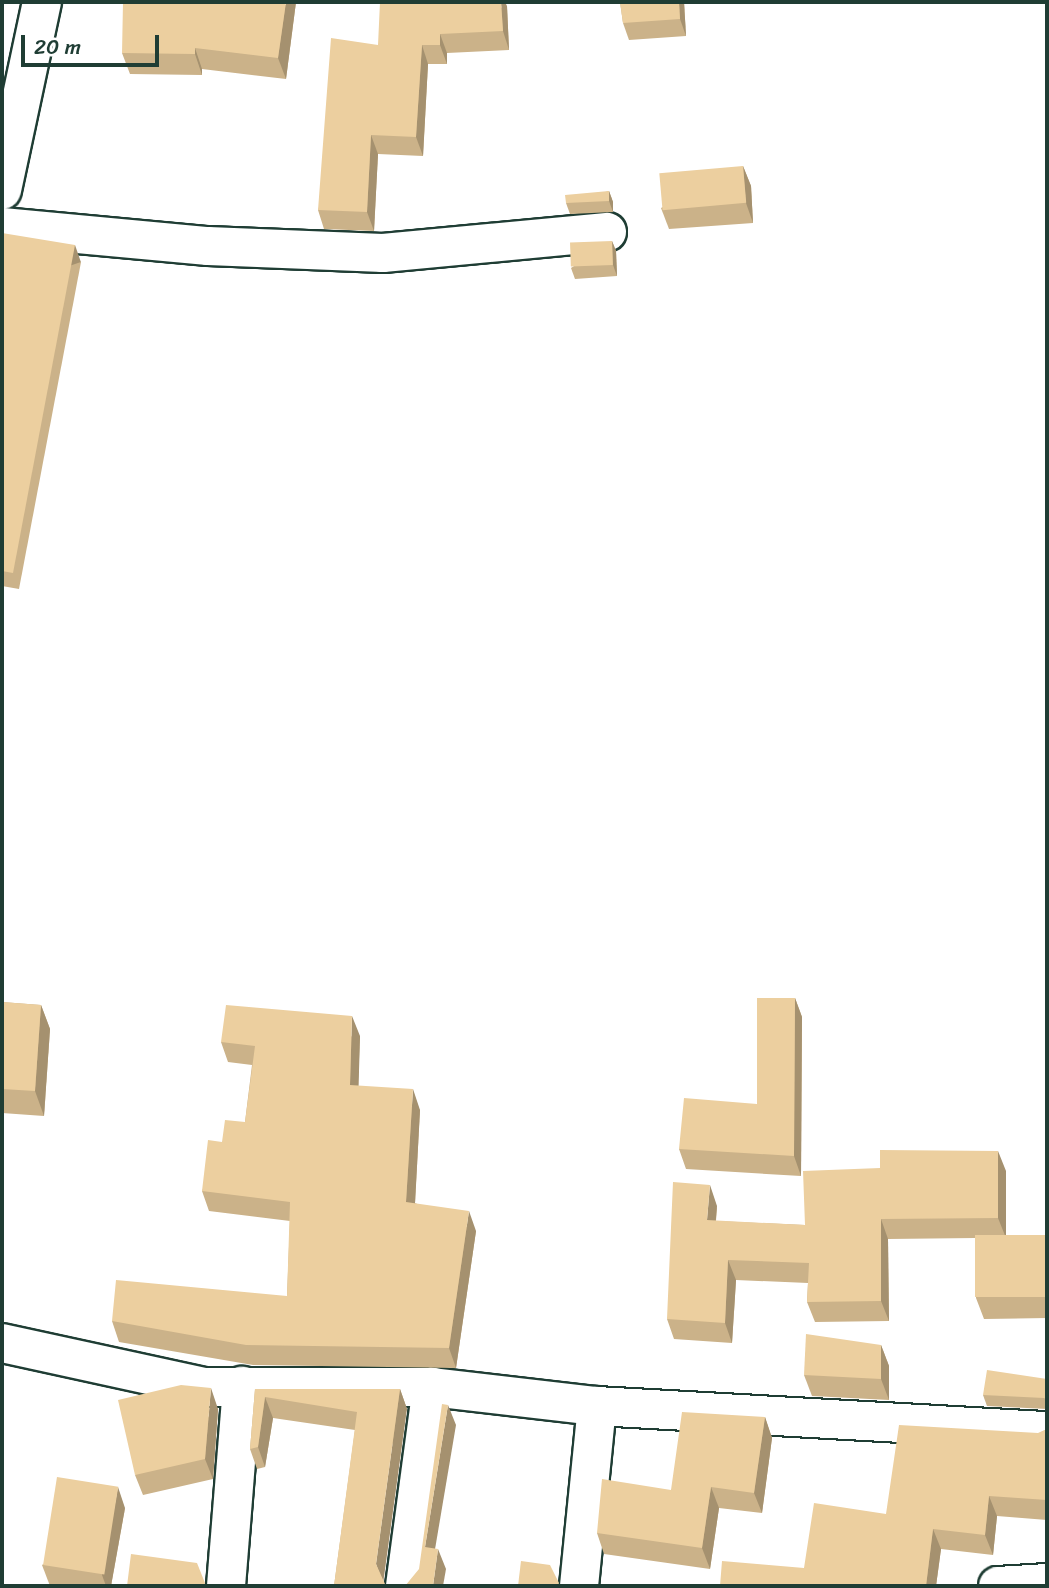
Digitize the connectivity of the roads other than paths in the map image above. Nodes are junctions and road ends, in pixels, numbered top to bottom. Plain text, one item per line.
1 (42, 2) edge
2 (2, 190) edge
3 (2, 227) edge
4 (607, 232) dead end
5 (2, 1343) edge
6 (242, 1386) junction
7 (432, 1387) junction
8 (597, 1406) junction
9 (1047, 1431) edge
10 (1047, 1583) edge
11 (226, 1586) edge
12 (405, 1586) edge
13 (579, 1586) edge
14 (998, 1586) edge

1 - 2 street
3 - 4 street
5 - 6 street
6 - 7 street
6 - 11 street
7 - 8 street
7 - 12 street
8 - 9 street
8 - 13 street
10 - 14 street

